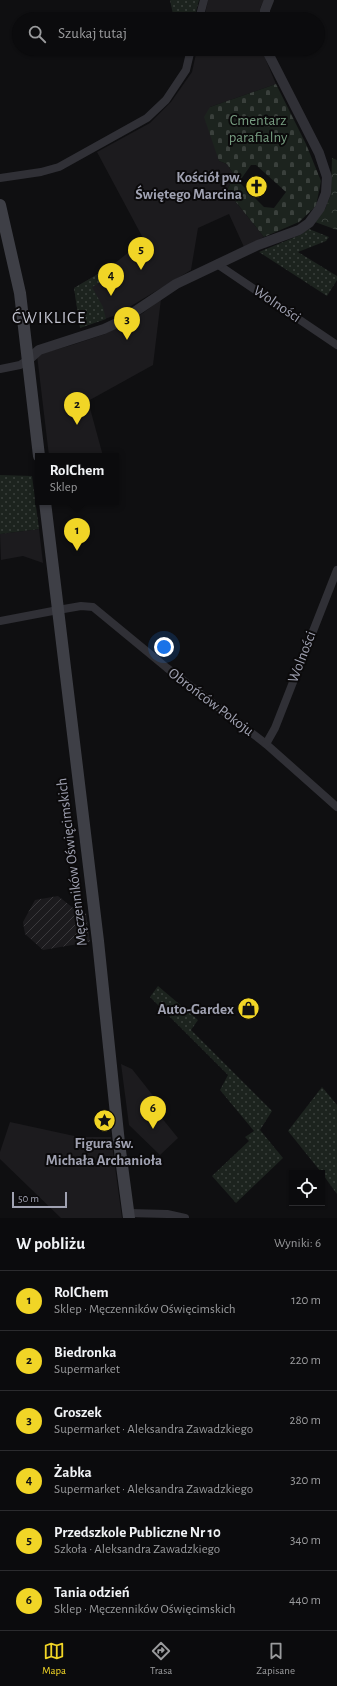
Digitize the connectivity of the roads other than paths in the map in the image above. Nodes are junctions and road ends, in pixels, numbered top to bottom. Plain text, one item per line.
1 (204, 0) edge
2 (269, 0) edge
3 (201, 12) edge
4 (265, 12) edge
5 (189, 56) edge
6 (270, 56) edge
7 (0, 178) edge
8 (0, 205) edge
9 (217, 264) junction
10 (337, 345) edge
11 (28, 360) junction
12 (0, 369) edge
13 (39, 453) edge
14 (45, 505) edge
15 (337, 570) edge
16 (58, 610) junction
17 (0, 621) edge
18 (266, 744) junction
19 (337, 807) edge
20 (129, 1215) edge
21 (185, 1218) edge

1 - 3 street
2 - 4 street
5 - 7 street
6 - 9 street
8 - 11 main road
9 - 10 street, Wolności
9 - 11 street
11 - 12 street
11 - 13 main road
14 - 16 main road, Męczenników Oświęcimskich
15 - 18 street, Wolności
16 - 17 street, Obrońców Pokoju
16 - 18 street, Obrońców Pokoju
16 - 20 main road, Męczenników Oświęcimskich
18 - 19 street, Obrońców Pokoju
20 - 21 street

